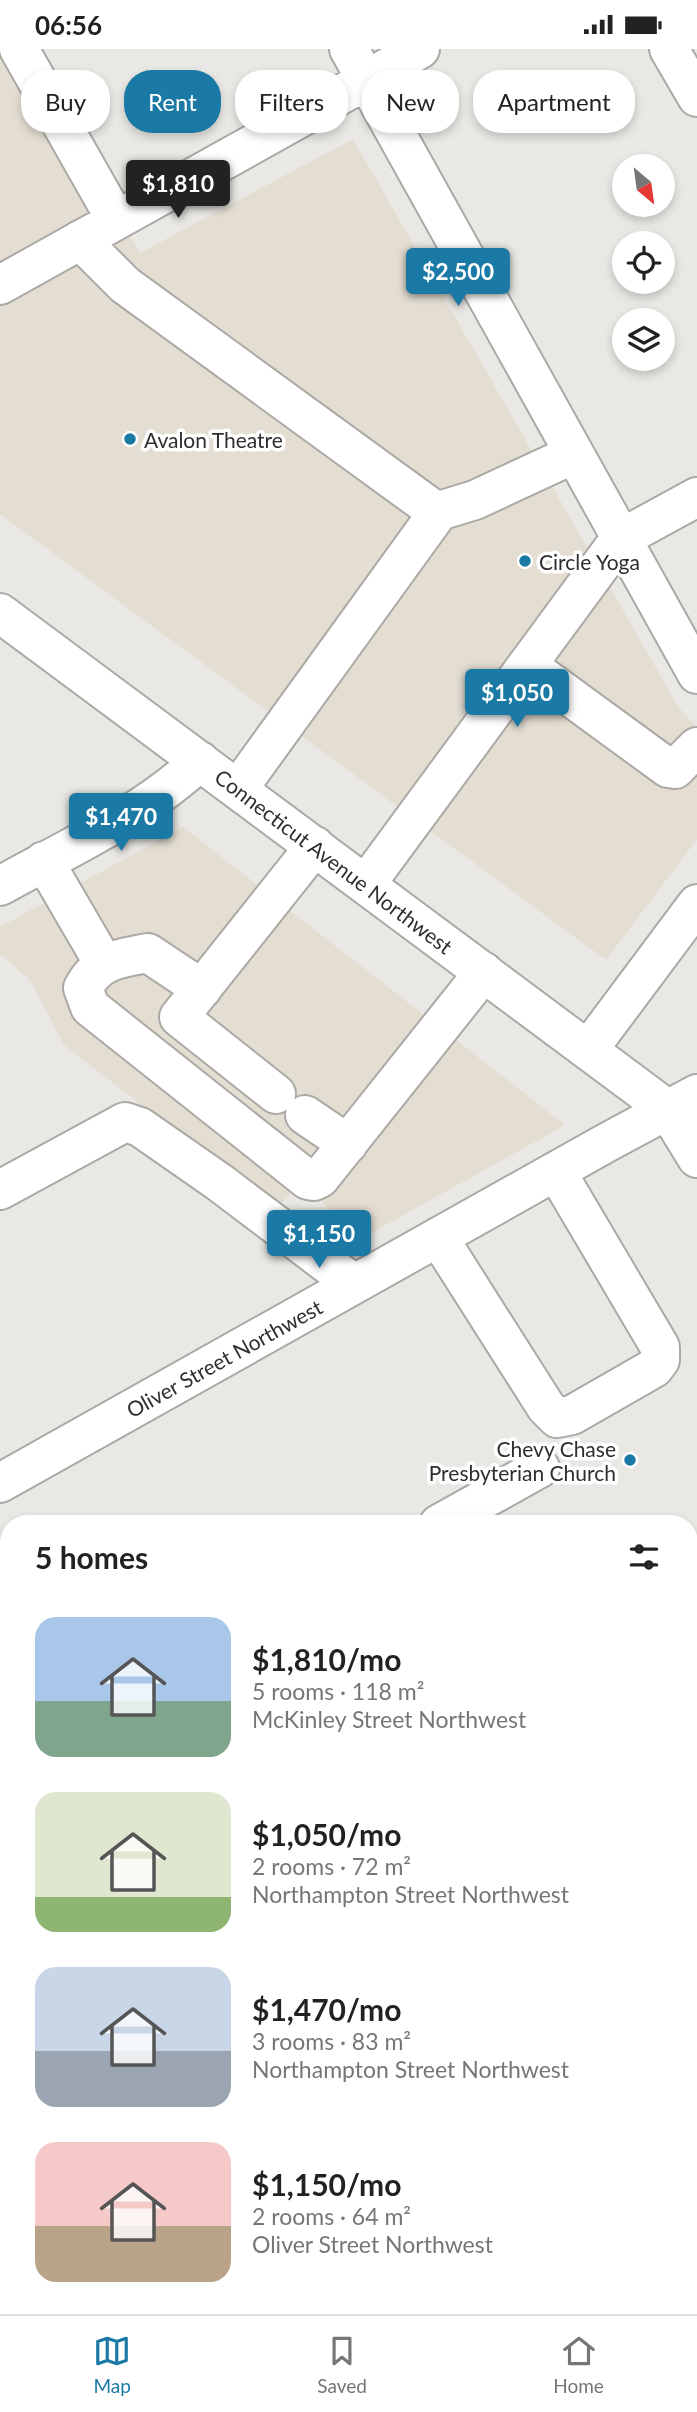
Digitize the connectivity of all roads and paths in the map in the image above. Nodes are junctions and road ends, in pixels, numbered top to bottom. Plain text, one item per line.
1 (19, 49) edge
2 (420, 49) edge
3 (669, 49) edge
4 (357, 65) edge
5 (697, 97) edge
6 (116, 220) junction
7 (80, 240) junction
8 (0, 285) edge
9 (574, 454) junction
10 (697, 497) edge
11 (439, 511) junction
12 (620, 539) junction
13 (0, 613) edge
14 (527, 666) junction
15 (697, 674) edge
16 (697, 747) edge
17 (200, 761) junction
18 (238, 789) junction
19 (315, 846) junction
20 (44, 861) junction
21 (366, 884) junction
22 (0, 886) edge
23 (697, 904) edge
24 (104, 964) junction
25 (484, 972) junction
26 (202, 989) junction
27 (589, 1050) junction
28 (687, 1108) edge
29 (348, 1144) junction
30 (697, 1158) edge
31 (556, 1171) junction
32 (0, 1190) edge
33 (438, 1237) junction
34 (354, 1284) junction
35 (540, 1468) dead end
36 (0, 1483) edge
37 (455, 1515) edge

1 - 6 street
2 - 4 street
3 - 5 street
4 - 6 street
4 - 9 street
6 - 7 street
7 - 8 street
7 - 11 street
9 - 11 street
9 - 12 street
10 - 12 street
11 - 18 street
12 - 14 street
12 - 15 street
13 - 17 street, Connecticut Avenue Northwest
14 - 16 street
14 - 21 street
17 - 18 street, Connecticut Avenue Northwest
17 - 20 street
18 - 19 street, Connecticut Avenue Northwest
19 - 21 street, Connecticut Avenue Northwest
19 - 26 street
20 - 22 street
20 - 24 street
21 - 25 street, Connecticut Avenue Northwest
23 - 27 street
24 - 26 street
24 - 29 street
25 - 27 street, Connecticut Avenue Northwest
25 - 29 street
26 - 29 street
27 - 28 street, Connecticut Avenue Northwest
28 - 30 street, Connecticut Avenue Northwest
28 - 31 street, Oliver Street Northwest
31 - 33 street, Oliver Street Northwest
31 - 33 street
32 - 34 street
33 - 34 street, Oliver Street Northwest
34 - 36 street, Oliver Street Northwest
35 - 37 street

